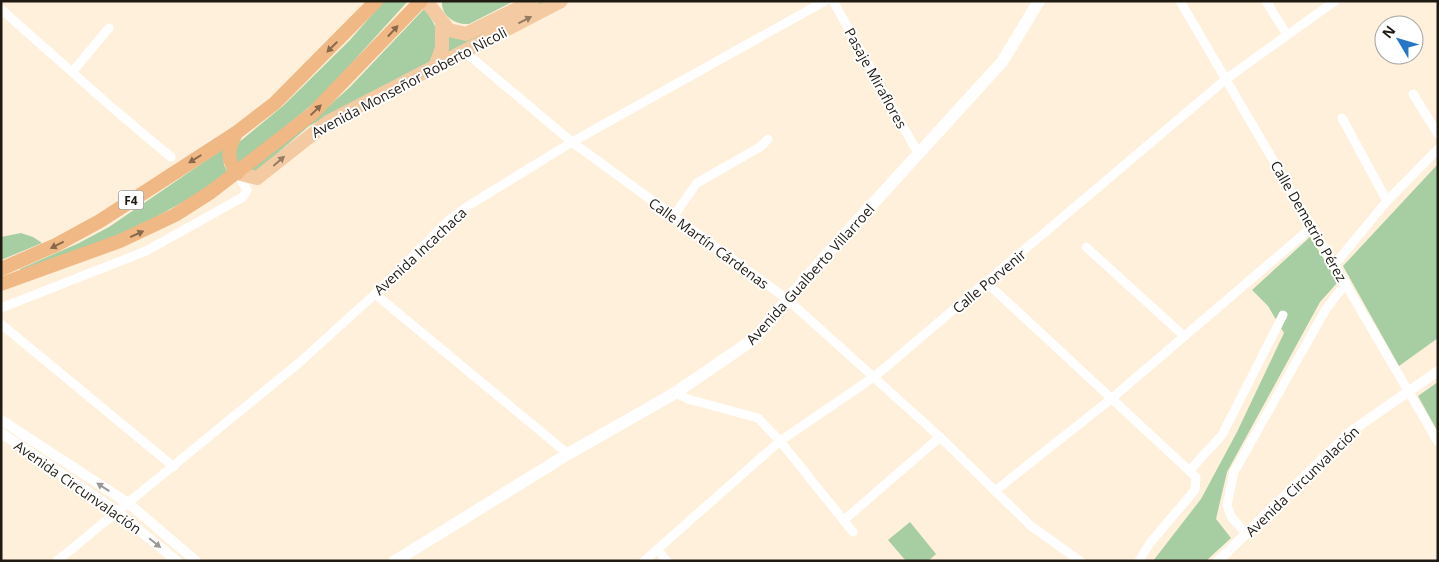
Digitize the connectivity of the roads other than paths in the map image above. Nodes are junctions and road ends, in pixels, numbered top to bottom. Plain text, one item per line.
1 (376, 1) edge
2 (421, 1) edge
3 (426, 1) edge
4 (532, 1) edge
5 (562, 1) edge
6 (825, 1) edge
7 (833, 1) edge
8 (1039, 1) edge
9 (1180, 1) edge
10 (1266, 1) edge
11 (1334, 1) edge
12 (367, 7) edge
13 (1, 9) edge
14 (442, 23) junction
15 (110, 28) dead end
16 (1286, 35) junction
17 (465, 52) junction
18 (436, 67) junction
19 (73, 72) junction
20 (1226, 79) junction
21 (1413, 94) dead end
22 (1342, 118) dead end
23 (236, 133) junction
24 (1438, 134) edge
25 (768, 139) dead end
26 (572, 142) junction
27 (1438, 149) edge
28 (919, 155) junction
29 (172, 156) dead end
30 (237, 173) junction
31 (1387, 201) junction
32 (672, 217) junction
33 (1312, 227) junction
34 (1086, 247) dead end
35 (1335, 264) junction
36 (1, 269) edge
37 (987, 283) junction
38 (1346, 283) junction
39 (1, 284) edge
40 (374, 294) junction
41 (787, 299) junction
42 (1, 308) edge
43 (1282, 315) dead end
44 (1, 324) edge
45 (1184, 336) junction
46 (1438, 370) edge
47 (874, 378) junction
48 (1409, 391) junction
49 (674, 393) junction
50 (1111, 399) junction
51 (1, 420) edge
52 (1, 433) edge
53 (940, 437) junction
54 (780, 441) junction
55 (1438, 442) edge
56 (568, 454) junction
57 (174, 467) junction
58 (1190, 470) junction
59 (995, 491) junction
60 (128, 503) junction
61 (116, 511) junction
62 (844, 520) junction
63 (853, 532) dead end
64 (1246, 533) junction
65 (657, 550) junction
66 (1222, 559) edge
67 (57, 561) edge
68 (177, 561) edge
69 (196, 561) edge
70 (395, 561) edge
71 (644, 561) edge
72 (667, 561) edge
73 (1080, 561) edge
74 (1139, 561) edge

1 - 12 highway, F4
30 -> 2 highway, F4
3 - 14 main road, Avenida Monseñor Roberto Nicoli
4 - 14 main road, Avenida Monseñor Roberto Nicoli
17 -> 5 main road, Avenida Monseñor Roberto Nicoli
6 - 26 street, Avenida Incachaca
7 - 28 street, Pasaje Miraflores
8 - 28 main road, Avenida Gualberto Villarroel
9 - 20 street, Calle Demetrio Pérez
10 - 16 street
11 - 16 street, Calle Porvenir
12 -> 23 highway, F4
13 - 19 street
14 - 18 main road
15 - 19 street
16 - 20 street, Calle Porvenir
17 - 18 main road, Avenida Monseñor Roberto Nicoli
17 - 26 street, Calle Martín Cárdenas
30 -> 18 main road, Avenida Monseñor Roberto Nicoli
19 - 29 street
20 - 33 street, Calle Demetrio Pérez
20 - 37 street, Calle Porvenir
21 - 24 street
22 - 31 street
23 - 30 highway
23 -> 36 highway, F4
25 - 32 street
26 - 32 street, Calle Martín Cárdenas
26 - 40 street, Avenida Incachaca
27 - 31 street
28 - 41 main road, Avenida Gualberto Villarroel
39 -> 30 highway, F4
30 - 42 street
31 - 35 street
32 - 41 street, Calle Martín Cárdenas
33 - 35 street, Calle Demetrio Pérez
33 - 45 street
34 - 45 street
35 - 38 street, Calle Demetrio Pérez
37 - 47 street, Calle Porvenir
37 - 50 street
38 - 48 street, Calle Demetrio Pérez
38 - 64 street
40 - 56 street
40 - 57 street, Avenida Incachaca
41 - 47 street, Calle Martín Cárdenas
41 - 49 main road, Avenida Gualberto Villarroel
43 - 58 street
44 - 57 street
45 - 50 street
46 - 48 street, Avenida Circunvalación
47 - 53 street, Calle Martín Cárdenas
47 - 54 street, Calle Porvenir
48 - 55 street, Calle Demetrio Pérez
48 - 64 street, Avenida Circunvalación
49 - 54 street
49 - 56 main road, Avenida Gualberto Villarroel
50 - 58 street
50 - 59 street
60 -> 51 street, Avenida Circunvalación
52 - 61 street, Avenida Circunvalación
53 - 59 street, Calle Martín Cárdenas
53 - 62 street
54 - 62 street
54 - 65 street, Calle Porvenir
56 - 70 main road, Avenida Gualberto Villarroel
57 - 60 street, Avenida Incachaca
58 - 74 street
59 - 73 street, Calle Martín Cárdenas
60 - 61 street, Avenida Incachaca
60 - 69 street, Avenida Circunvalación
61 - 67 street, Avenida Incachaca
61 -> 68 street, Avenida Circunvalación
62 - 63 street
64 - 66 street, Avenida Circunvalación
65 - 71 street, Calle Porvenir
65 - 72 street

